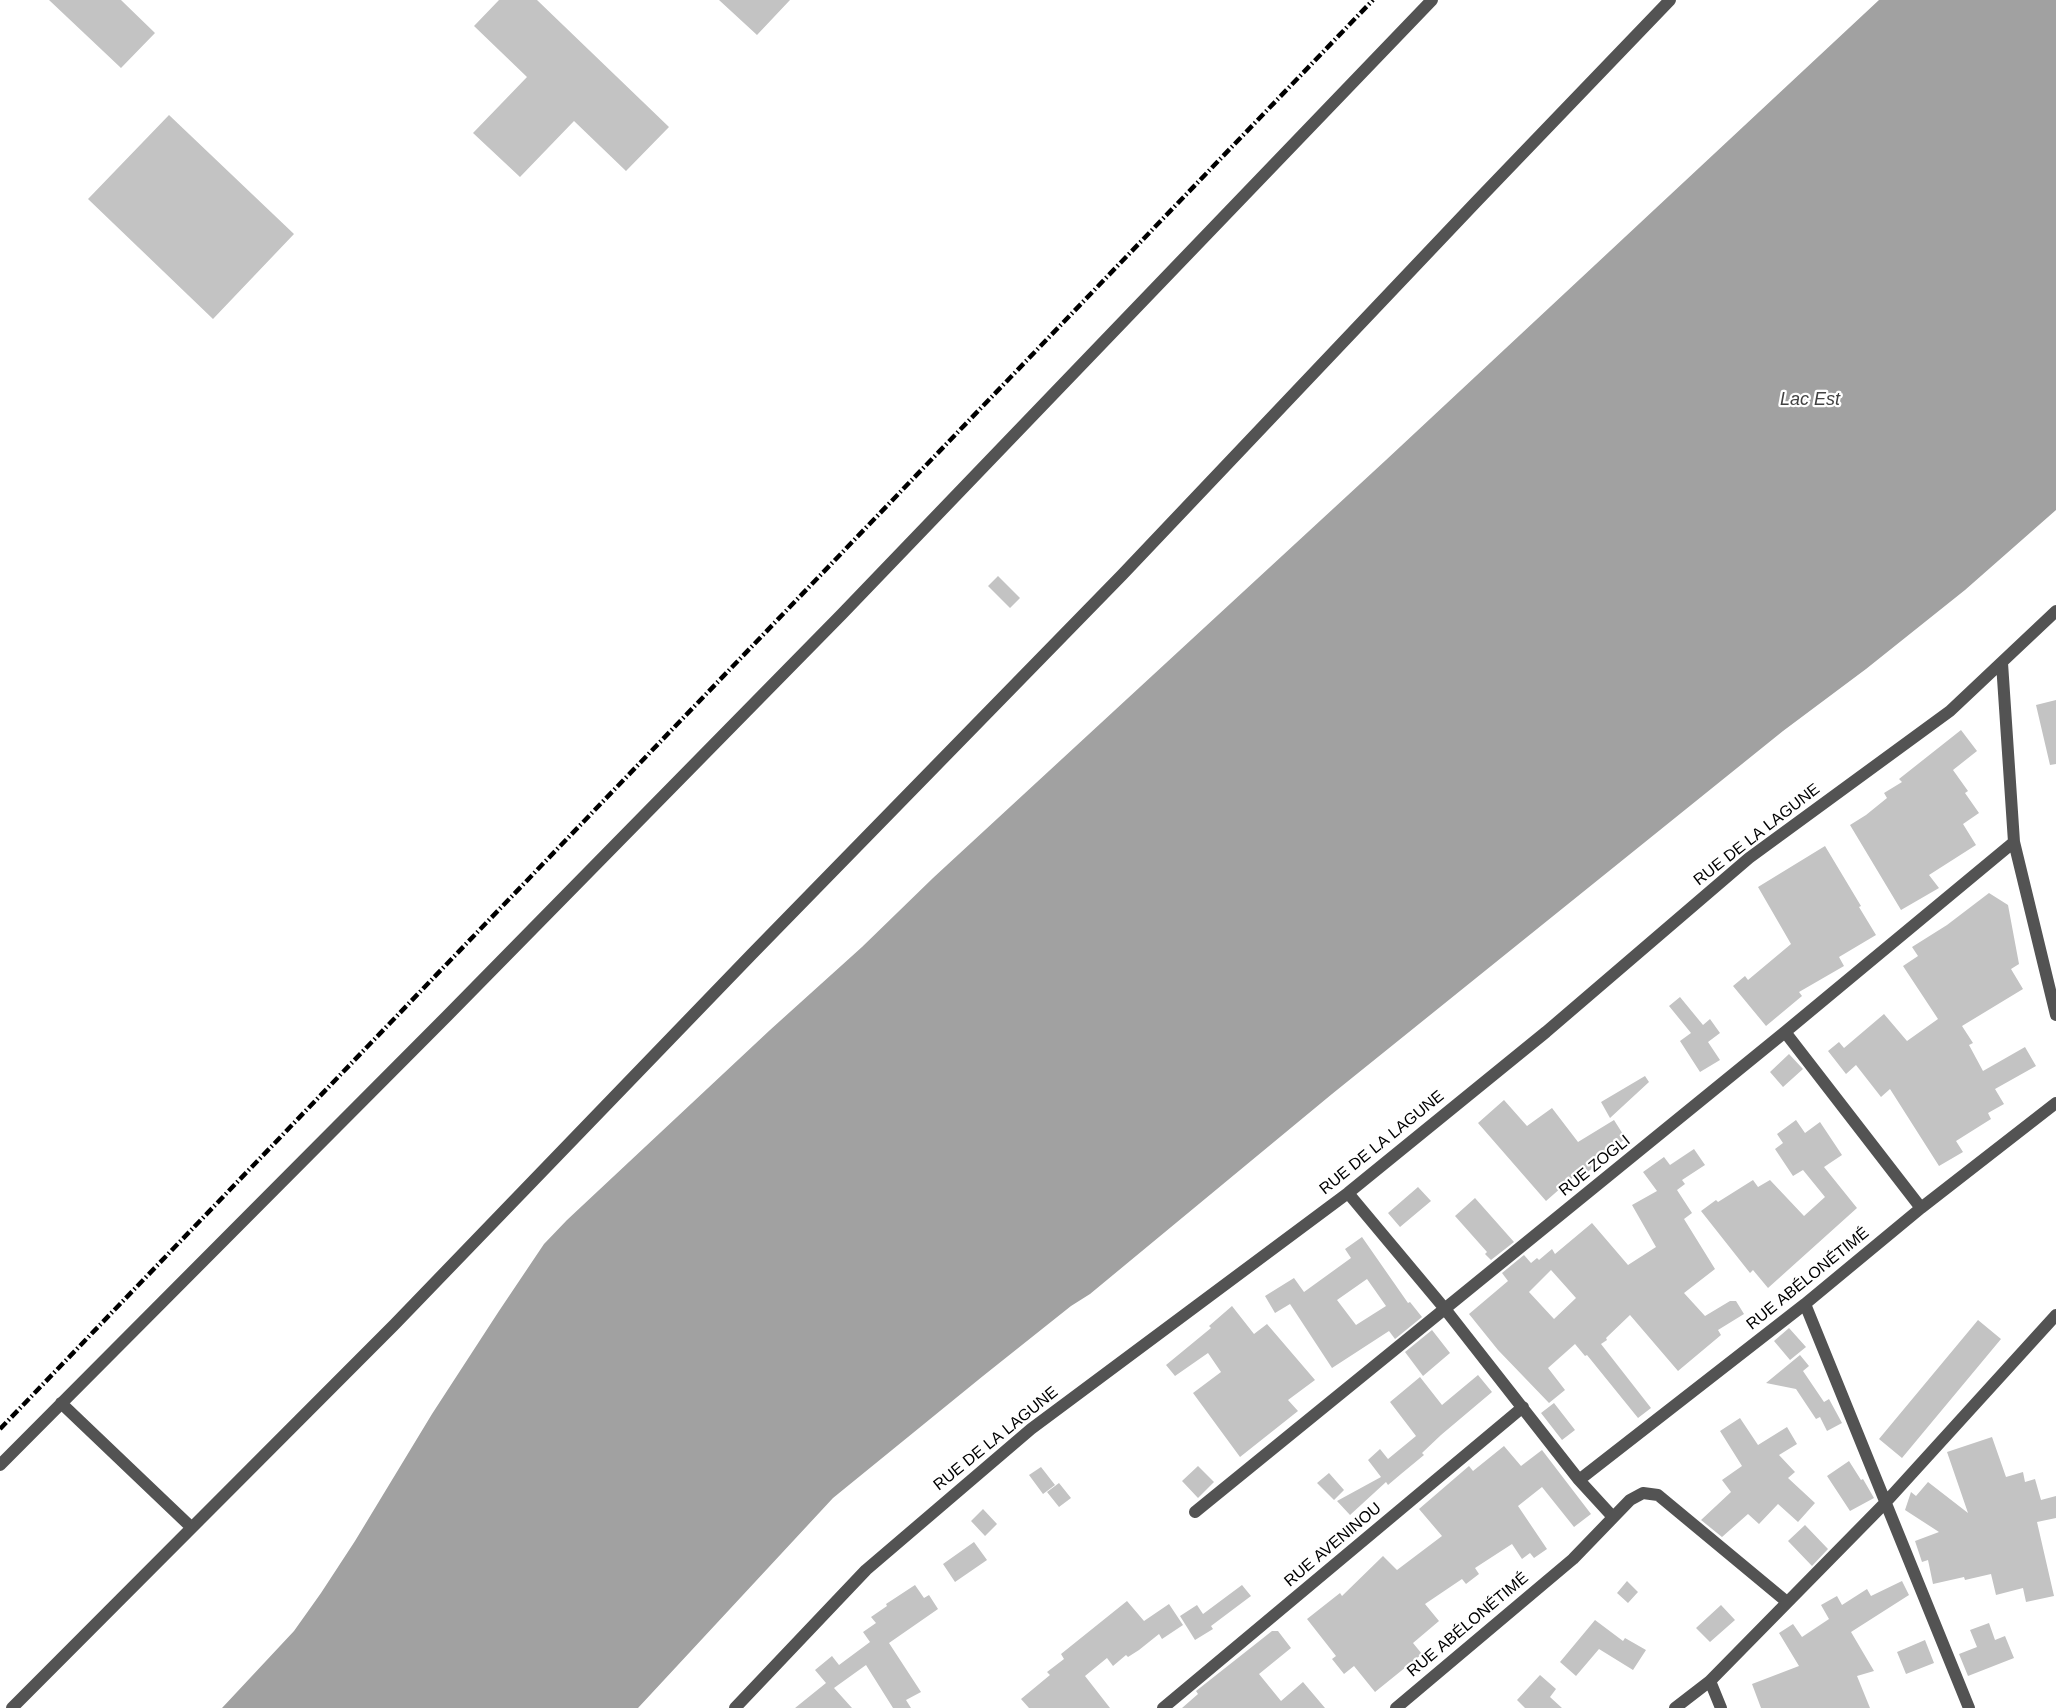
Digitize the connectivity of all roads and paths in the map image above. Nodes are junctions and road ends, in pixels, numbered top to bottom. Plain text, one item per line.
1 (1432, 0) edge
2 (1670, 0) edge
3 (2056, 611) edge
4 (2002, 663) junction
5 (2014, 842) junction
6 (2056, 1015) edge
7 (1785, 1032) junction
8 (2056, 1103) edge
9 (1348, 1193) junction
10 (1921, 1208) junction
11 (1805, 1304) junction
12 (1445, 1309) junction
13 (2056, 1315) edge
14 (61, 1403) junction
15 (1523, 1407) junction
16 (0, 1465) edge
17 (1579, 1480) junction
18 (1884, 1503) junction
19 (1195, 1512) dead end
20 (1612, 1516) junction
21 (191, 1527) junction
22 (1787, 1602) junction
23 (1710, 1681) junction
24 (12, 1708) edge
25 (736, 1708) edge
26 (1163, 1708) edge
27 (1396, 1708) edge
28 (1675, 1708) edge
29 (1721, 1708) edge
30 (1969, 1708) edge

1 - 14 street
2 - 21 street
3 - 4 street, RUE DE LA LAGUNE
4 - 5 street
4 - 9 street, RUE DE LA LAGUNE
5 - 6 street
5 - 7 street, RUE ZOGLI
7 - 10 street
7 - 12 street, RUE ZOGLI
8 - 10 street, RUE ABÉLONÉTIMÉ
9 - 12 street
9 - 25 street, RUE DE LA LAGUNE
10 - 11 street, RUE ABÉLONÉTIMÉ
11 - 17 street, RUE ABÉLONÉTIMÉ
11 - 18 street
12 - 15 street
12 - 19 street, RUE ZOGLI
13 - 18 street
14 - 16 street
14 - 21 street
15 - 17 street
15 - 26 street, RUE AVENINOU
17 - 20 street
18 - 22 street
18 - 30 street
20 - 22 street, RUE ABÉLONÉTIMÉ
20 - 27 street, RUE ABÉLONÉTIMÉ
21 - 24 street
22 - 23 street
23 - 28 street
23 - 29 street

